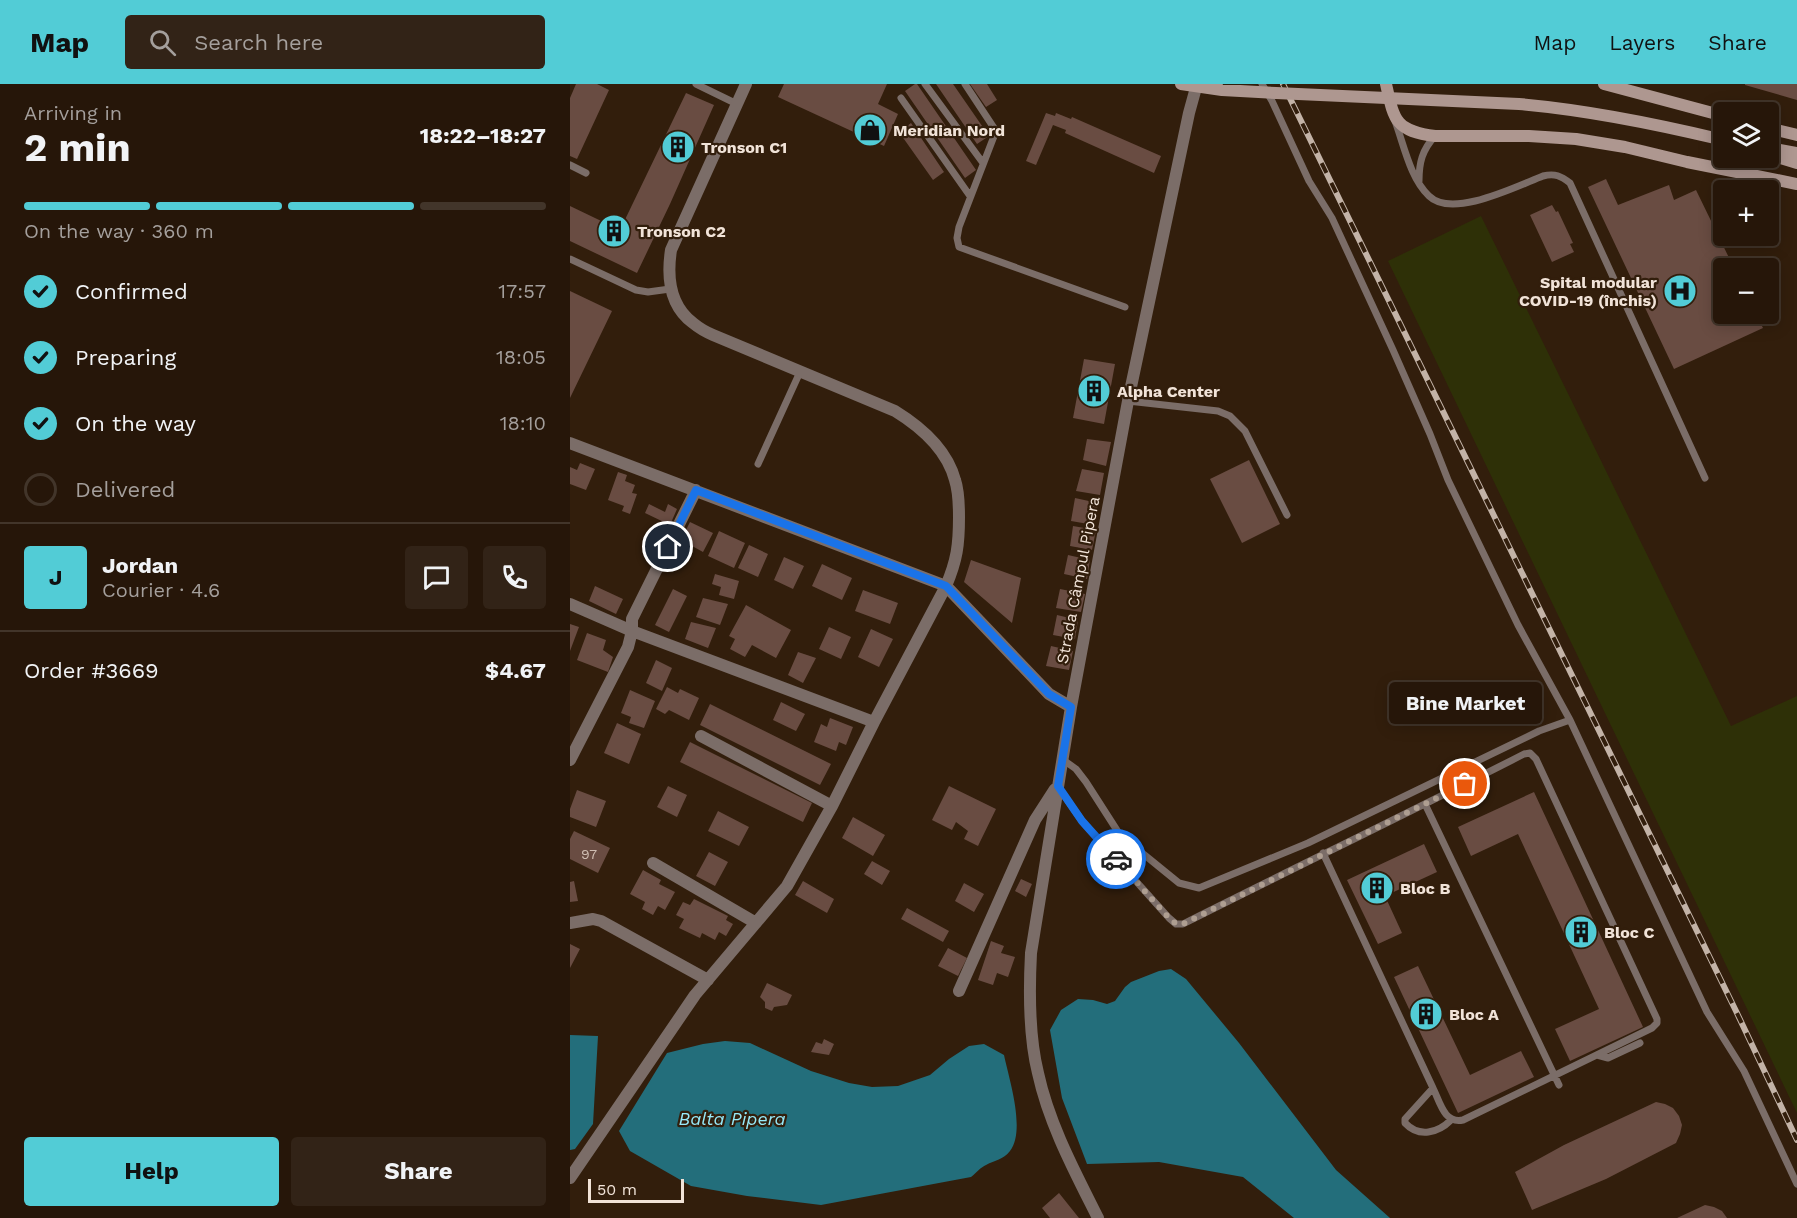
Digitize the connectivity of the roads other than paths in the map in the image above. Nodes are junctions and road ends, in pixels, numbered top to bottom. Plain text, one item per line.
1 (696, 84) edge
2 (746, 84) edge
3 (925, 84) edge
4 (964, 84) edge
5 (1181, 84) edge
6 (1197, 84) edge
7 (1262, 84) edge
8 (1386, 84) edge
9 (1604, 84) edge
10 (901, 98) dead end
11 (737, 104) junction
12 (1713, 113) edge
13 (1393, 116) junction
14 (1779, 131) edge
15 (1797, 135) edge
16 (1435, 136) junction
17 (1713, 138) edge
18 (1779, 150) edge
19 (1797, 153) edge
20 (1779, 157) edge
21 (983, 163) junction
22 (1797, 163) edge
23 (570, 165) edge
24 (586, 173) dead end
25 (1419, 183) junction
26 (1797, 184) edge
27 (970, 196) junction
28 (570, 259) edge
29 (670, 289) junction
30 (1125, 306) dead end
31 (800, 372) junction
32 (1128, 401) junction
33 (570, 443) edge
34 (758, 464) dead end
35 (1705, 478) dead end
36 (696, 490) junction
37 (1287, 515) dead end
38 (946, 586) junction
39 (570, 604) edge
40 (632, 631) junction
41 (1071, 707) junction
42 (1570, 720) junction
43 (874, 723) junction
44 (702, 736) dead end
45 (1062, 759) junction
46 (570, 760) edge
47 (1058, 786) junction
48 (1425, 804) junction
49 (832, 806) junction
50 (1323, 853) junction
51 (653, 863) dead end
52 (570, 923) edge
53 (756, 923) junction
54 (708, 980) junction
55 (959, 991) dead end
56 (1640, 1043) dead end
57 (1597, 1055) junction
58 (1554, 1075) junction
59 (1559, 1085) dead end
60 (1433, 1088) junction
61 (1451, 1120) junction
62 (570, 1178) edge
63 (1797, 1184) edge
64 (1098, 1218) edge

1 - 11 lane
2 - 11 street
3 - 21 lane
4 - 21 lane
5 - 17 main road, bridge
6 - 32 street, Strada Câmpul Pipera
7 - 42 lane
8 - 13 main road
9 - 12 main road
10 - 27 lane
11 - 29 street
13 - 16 main road
13 - 25 lane
14 - 15 main road
16 - 25 lane
16 - 26 main road
18 - 19 main road
20 - 22 main road
21 - 27 lane
23 - 24 lane
25 - 35 lane
27 - 30 lane
28 - 29 lane
29 - 31 street
31 - 34 lane
31 - 38 street
32 - 37 lane
32 - 41 street, Strada Câmpul Pipera
33 - 36 street
36 - 38 street
36 - 40 street
38 - 41 street
38 - 43 street
39 - 40 street
40 - 43 street
40 - 46 street
41 - 45 street, Strada Câmpul Pipera
42 - 45 lane
42 - 63 lane
43 - 49 street
44 - 49 street
45 - 47 street, Strada Câmpul Pipera
47 - 50 lane
47 - 55 street
47 - 64 street, Strada Câmpul Pipera
48 - 50 lane
48 - 57 lane
48 - 58 lane
49 - 53 street
50 - 60 lane
51 - 53 street
52 - 54 street
53 - 54 street
54 - 62 street
56 - 57 lane
57 - 58 lane
58 - 59 lane
58 - 61 lane
60 - 61 lane
60 - 61 lane

